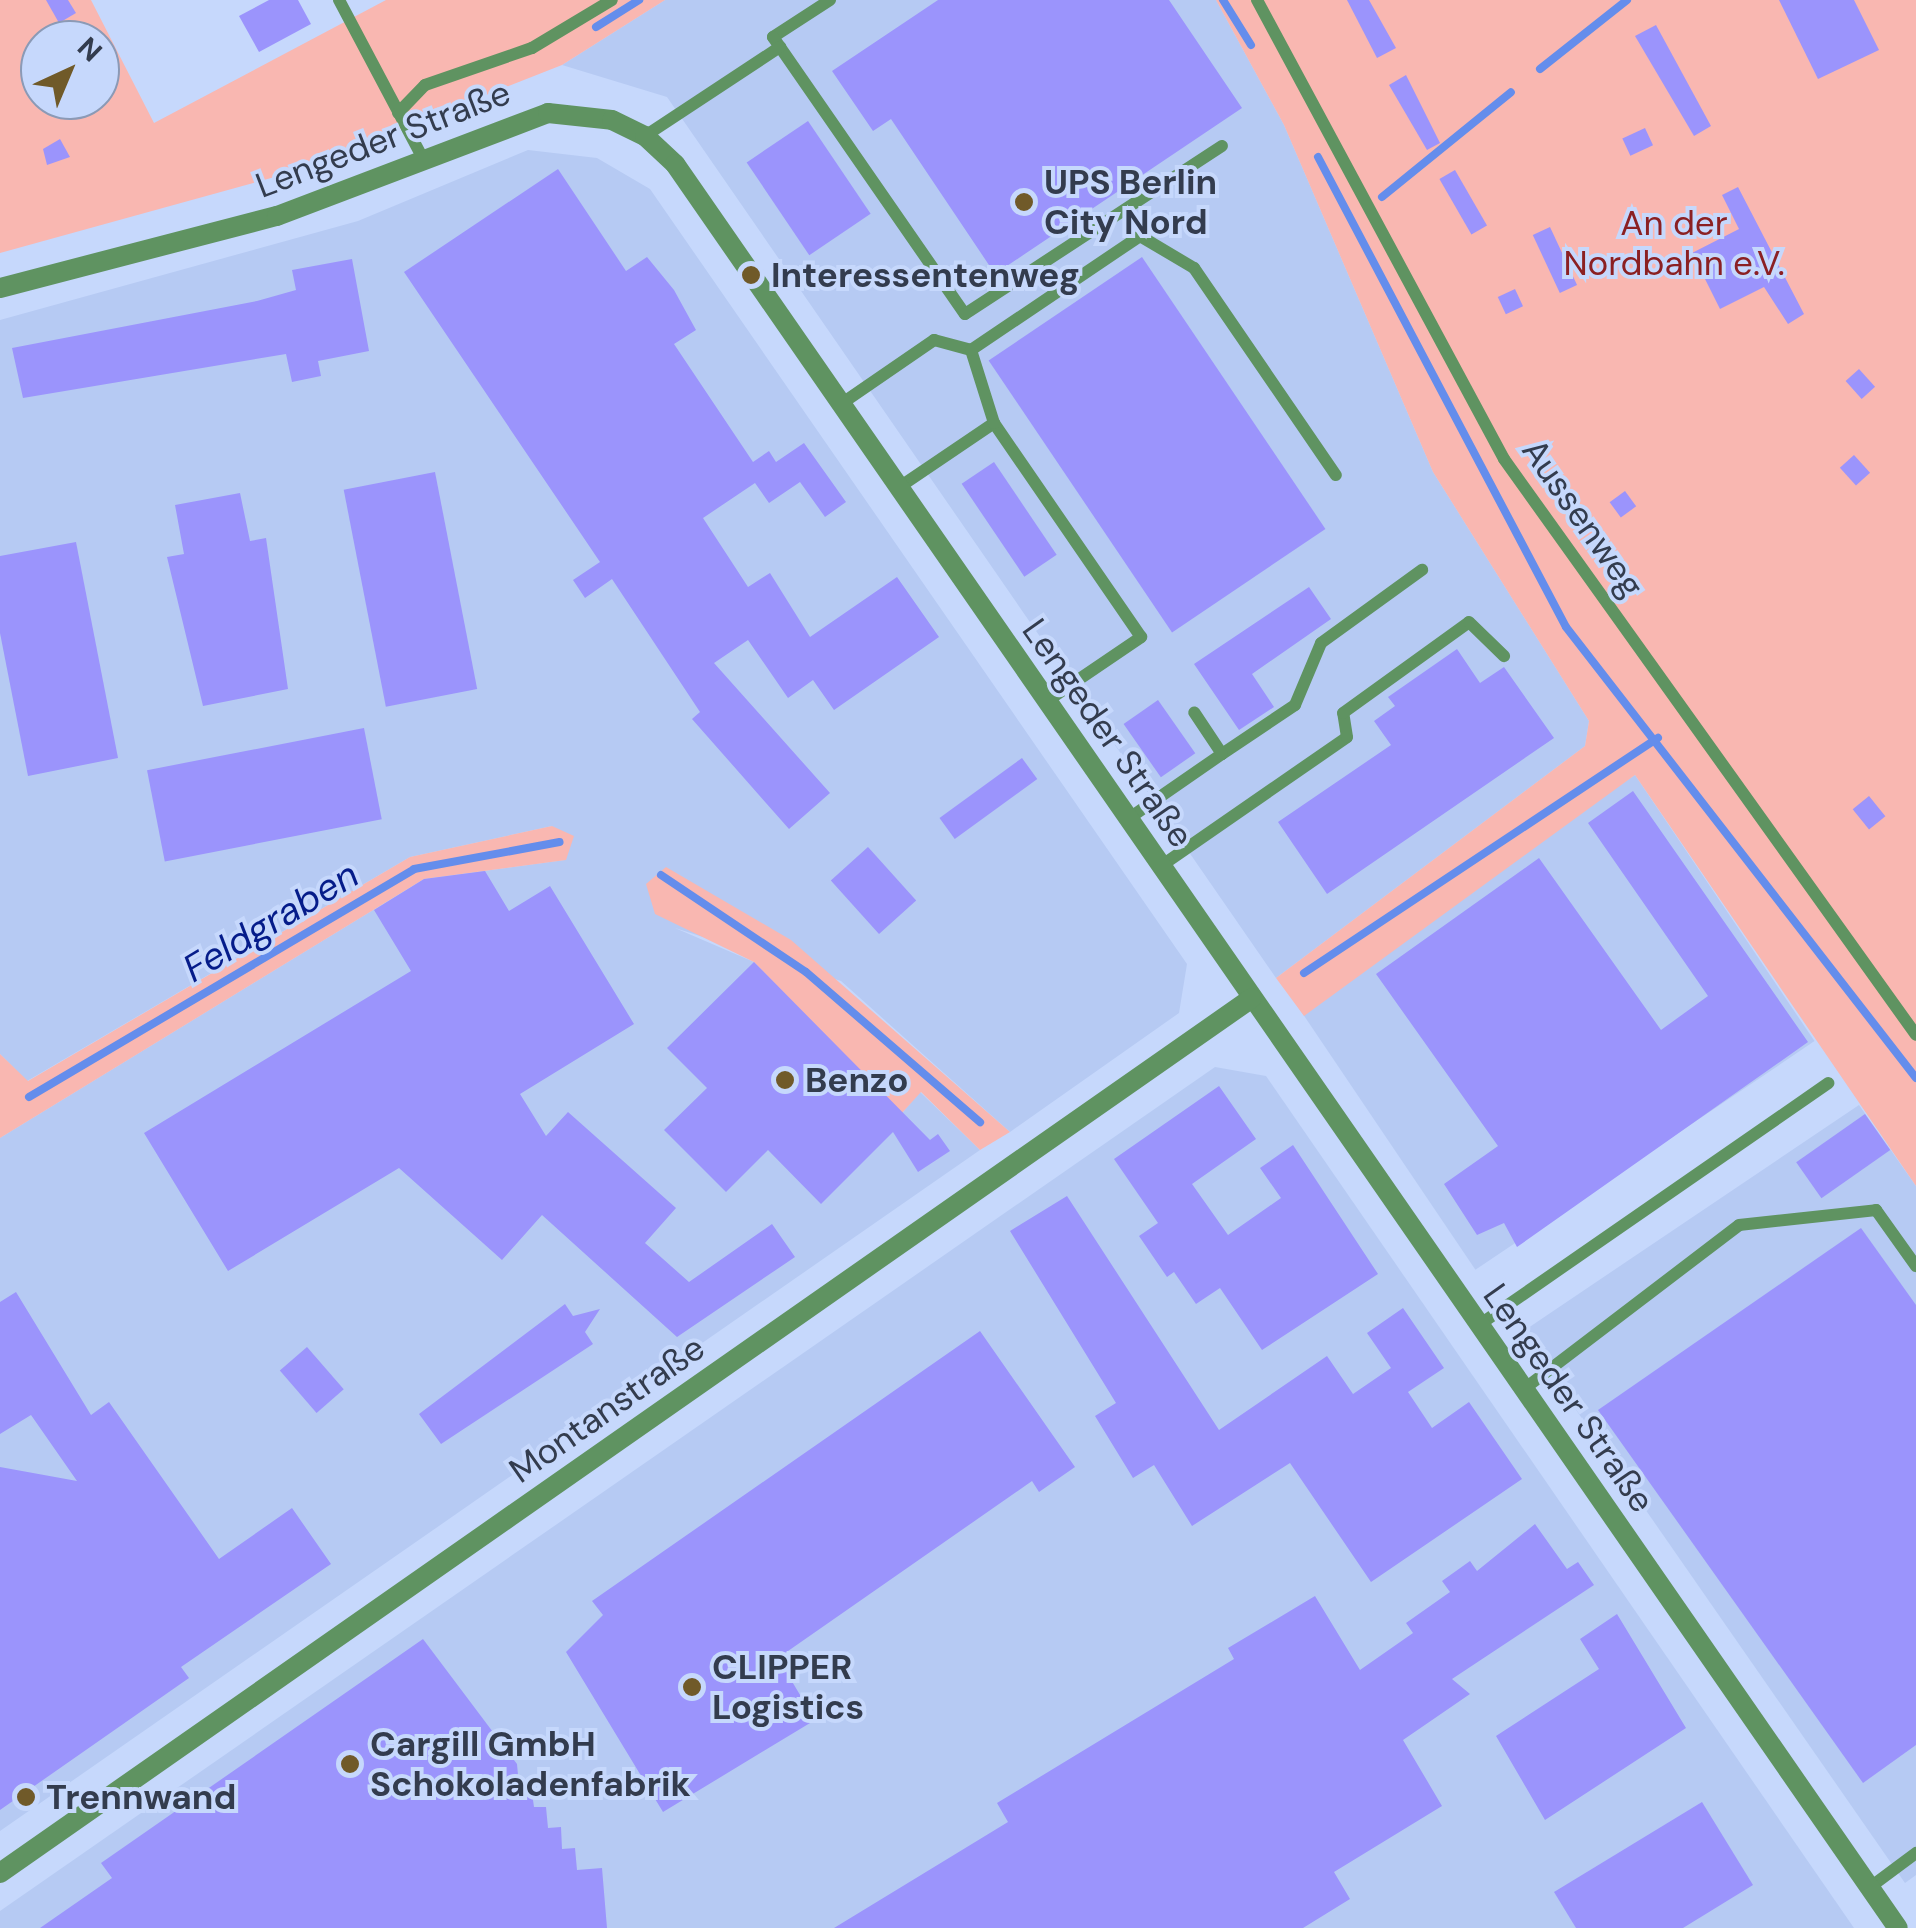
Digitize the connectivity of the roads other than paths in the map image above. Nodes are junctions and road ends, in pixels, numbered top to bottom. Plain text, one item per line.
1 (339, 0) edge
2 (612, 0) edge
3 (830, 0) edge
4 (1256, 0) edge
5 (780, 47) junction
6 (398, 113) junction
7 (645, 136) junction
8 (1222, 146) dead end
9 (422, 157) junction
10 (0, 288) edge
11 (971, 350) junction
12 (841, 404) junction
13 (994, 422) junction
14 (1336, 475) dead end
15 (898, 488) junction
16 (1422, 570) dead end
17 (1504, 656) dead end
18 (1047, 702) junction
19 (1194, 712) dead end
20 (1222, 754) junction
21 (1128, 818) junction
22 (1160, 866) junction
23 (1252, 998) junction
24 (1916, 1036) edge
25 (1828, 1083) dead end
26 (1916, 1266) edge
27 (1479, 1326) junction
28 (1524, 1389) junction
29 (1916, 1853) edge
30 (0, 1873) edge
31 (1869, 1888) junction
32 (1898, 1928) edge

1 - 6 lane
2 - 6 lane
3 - 5 lane
4 - 24 lane, Aussenweg
5 - 7 lane
5 - 8 lane
6 - 9 lane
7 - 9 street, Lengeder Straße
7 - 12 street, Lengeder Straße
9 - 10 street, Lengeder Straße
11 - 12 lane
11 - 13 lane
11 - 14 lane
12 - 15 street, Lengeder Straße
13 - 15 lane
13 - 18 lane
15 - 18 street, Lengeder Straße
16 - 20 lane
17 - 22 lane
18 - 21 street, Lengeder Straße
19 - 20 lane
20 - 21 lane
21 - 22 street, Lengeder Straße
22 - 23 street, Lengeder Straße
23 - 27 street, Lengeder Straße
23 - 30 street, Montanstraße
25 - 27 lane
26 - 28 lane
27 - 28 street, Lengeder Straße
28 - 31 street, Lengeder Straße
29 - 31 lane
31 - 32 street, Lengeder Straße

